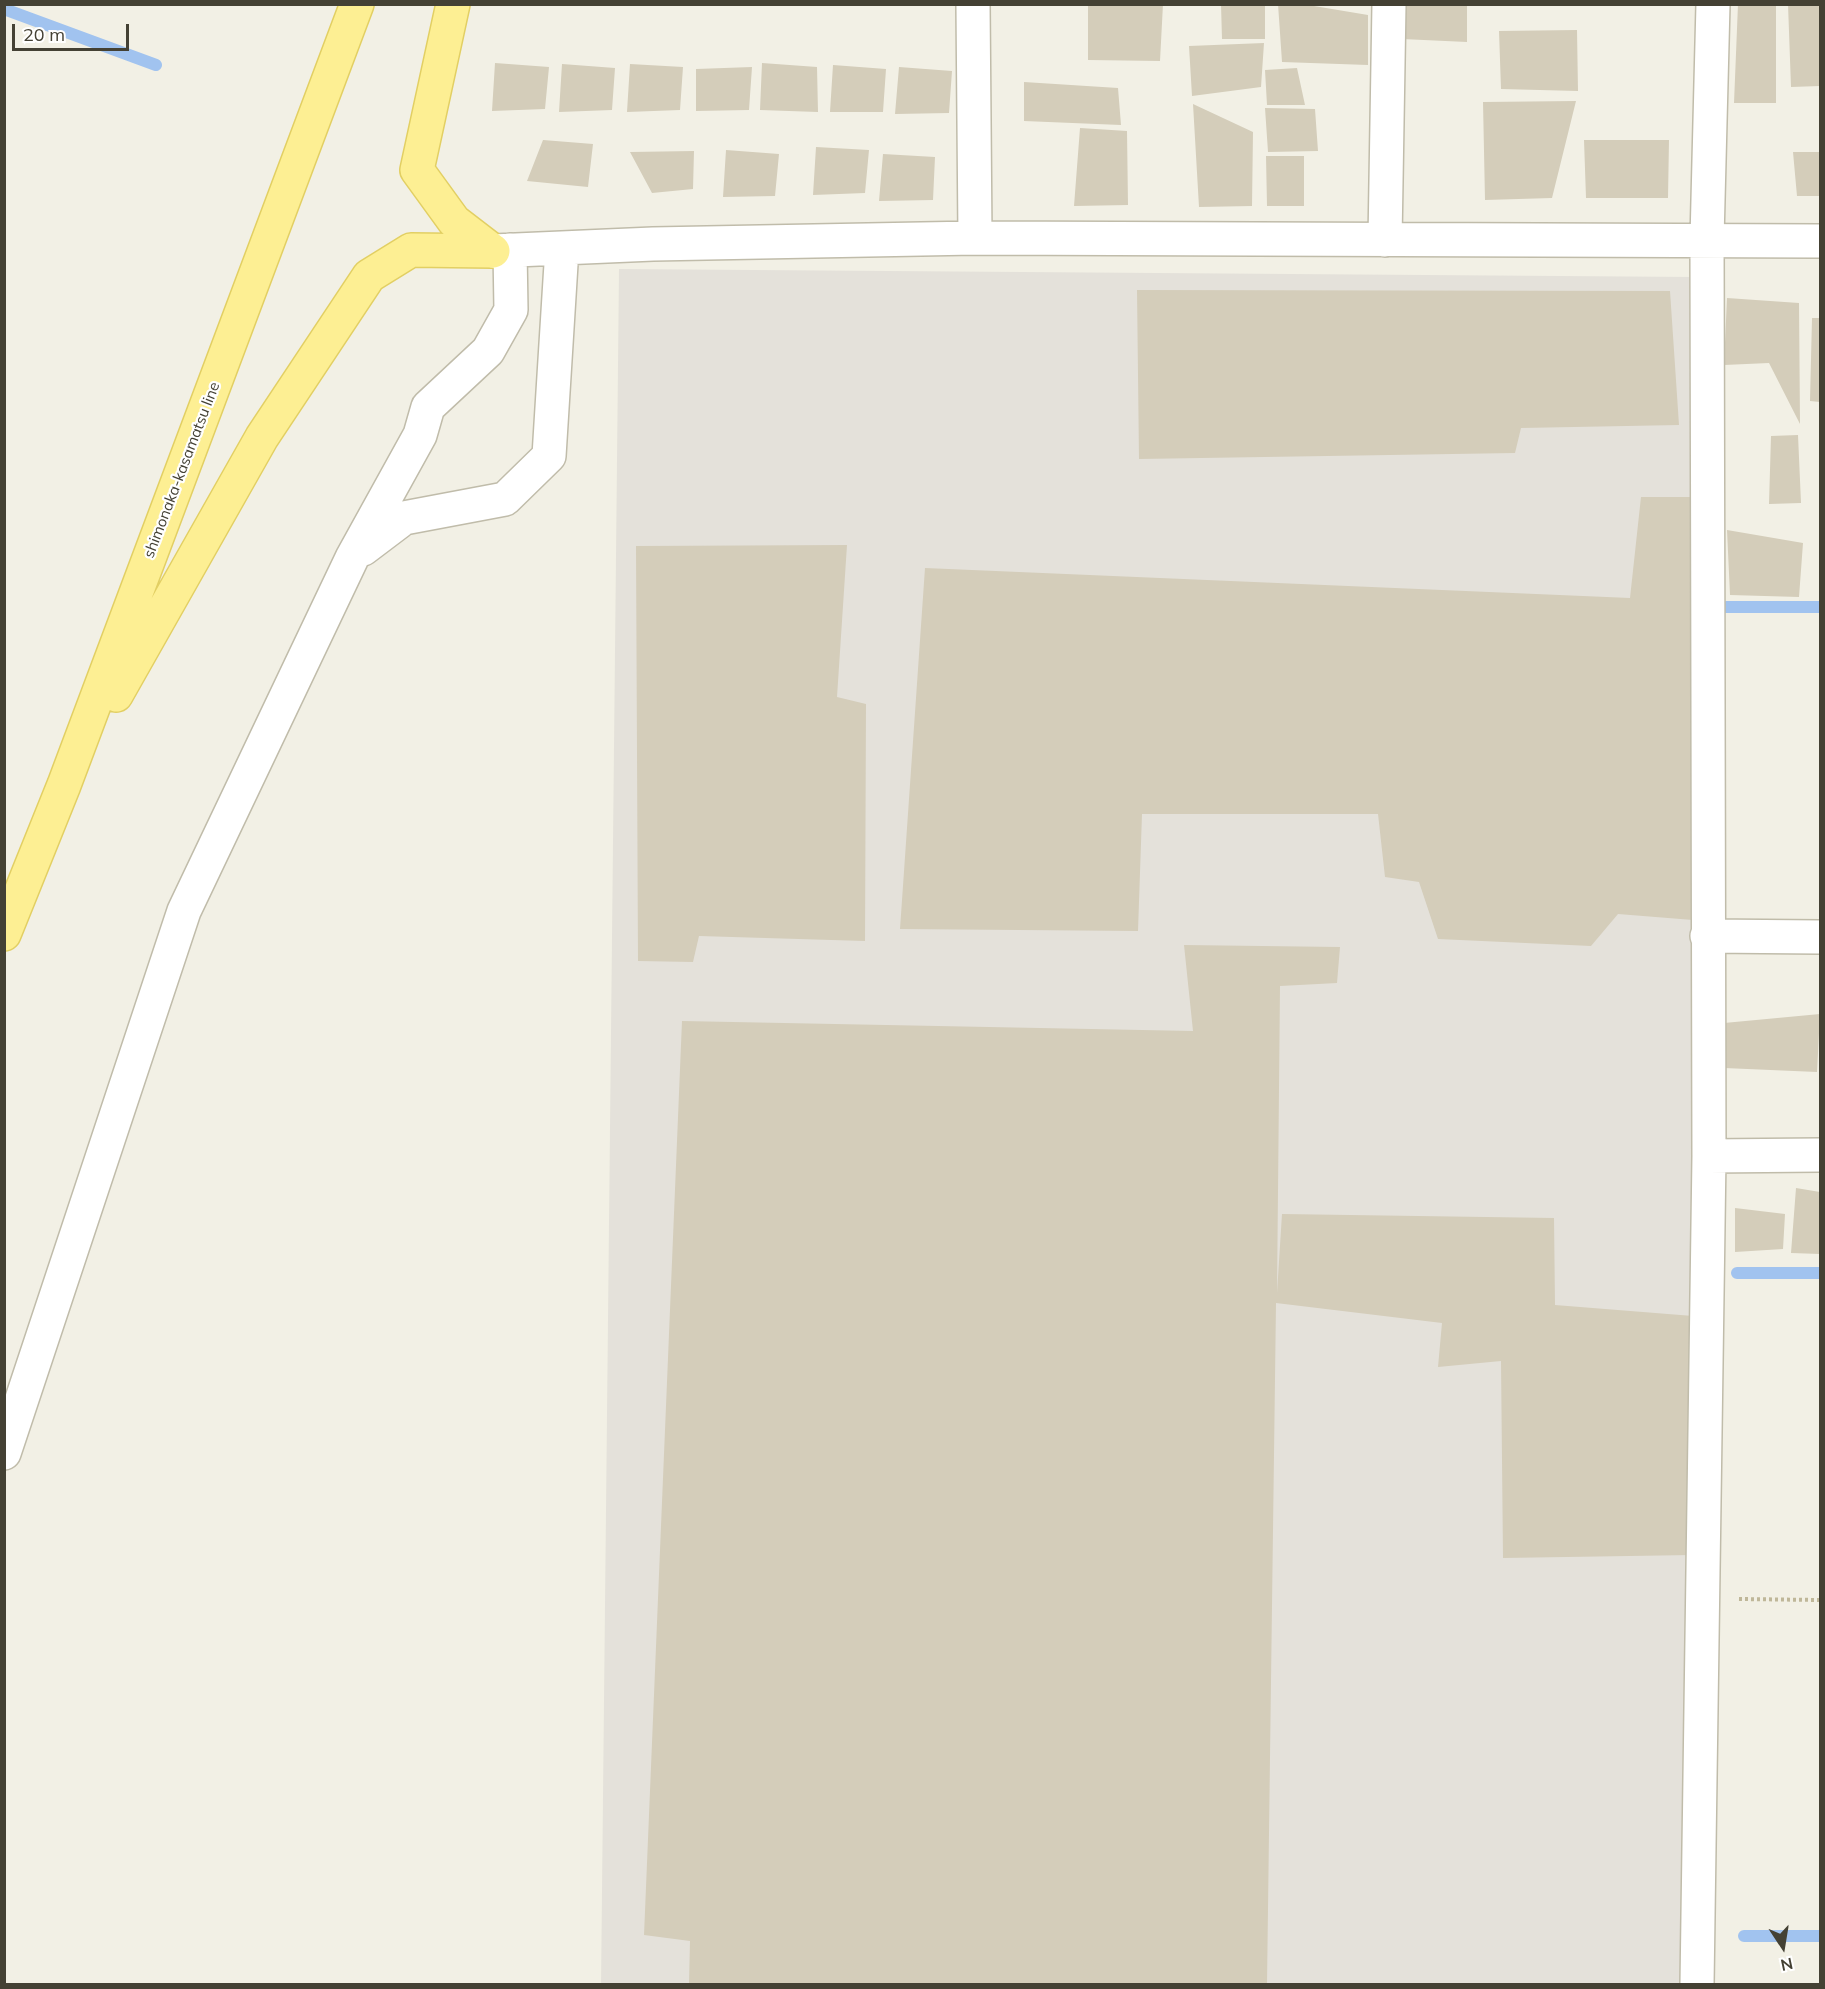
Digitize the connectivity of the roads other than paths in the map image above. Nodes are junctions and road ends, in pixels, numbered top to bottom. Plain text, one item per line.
1 (357, 4) edge
2 (453, 4) edge
3 (973, 4) edge
4 (1389, 4) edge
5 (1713, 4) edge
6 (975, 238) junction
7 (1707, 239) junction
8 (1385, 240) junction
9 (1821, 241) edge
10 (562, 248) junction
11 (502, 250) junction
12 (352, 558) junction
13 (64, 785) junction
14 (4, 934) edge
15 (1707, 936) junction
16 (1821, 937) edge
17 (1709, 1155) junction
18 (1821, 1155) edge
19 (4, 1453) edge
20 (1697, 1984) edge

1 - 13 main road, shimonaka-kasamatsu line
2 - 11 main road
3 - 6 street
4 - 8 street
5 - 7 street
6 - 8 street
6 - 10 street
7 - 8 street
7 - 9 street
7 - 15 street
10 - 11 street
10 - 12 street
11 - 12 street
11 - 13 main road
12 - 19 street
13 - 14 main road, shimonaka-kasamatsu line
15 - 16 street
15 - 17 street
17 - 18 street
17 - 20 street

